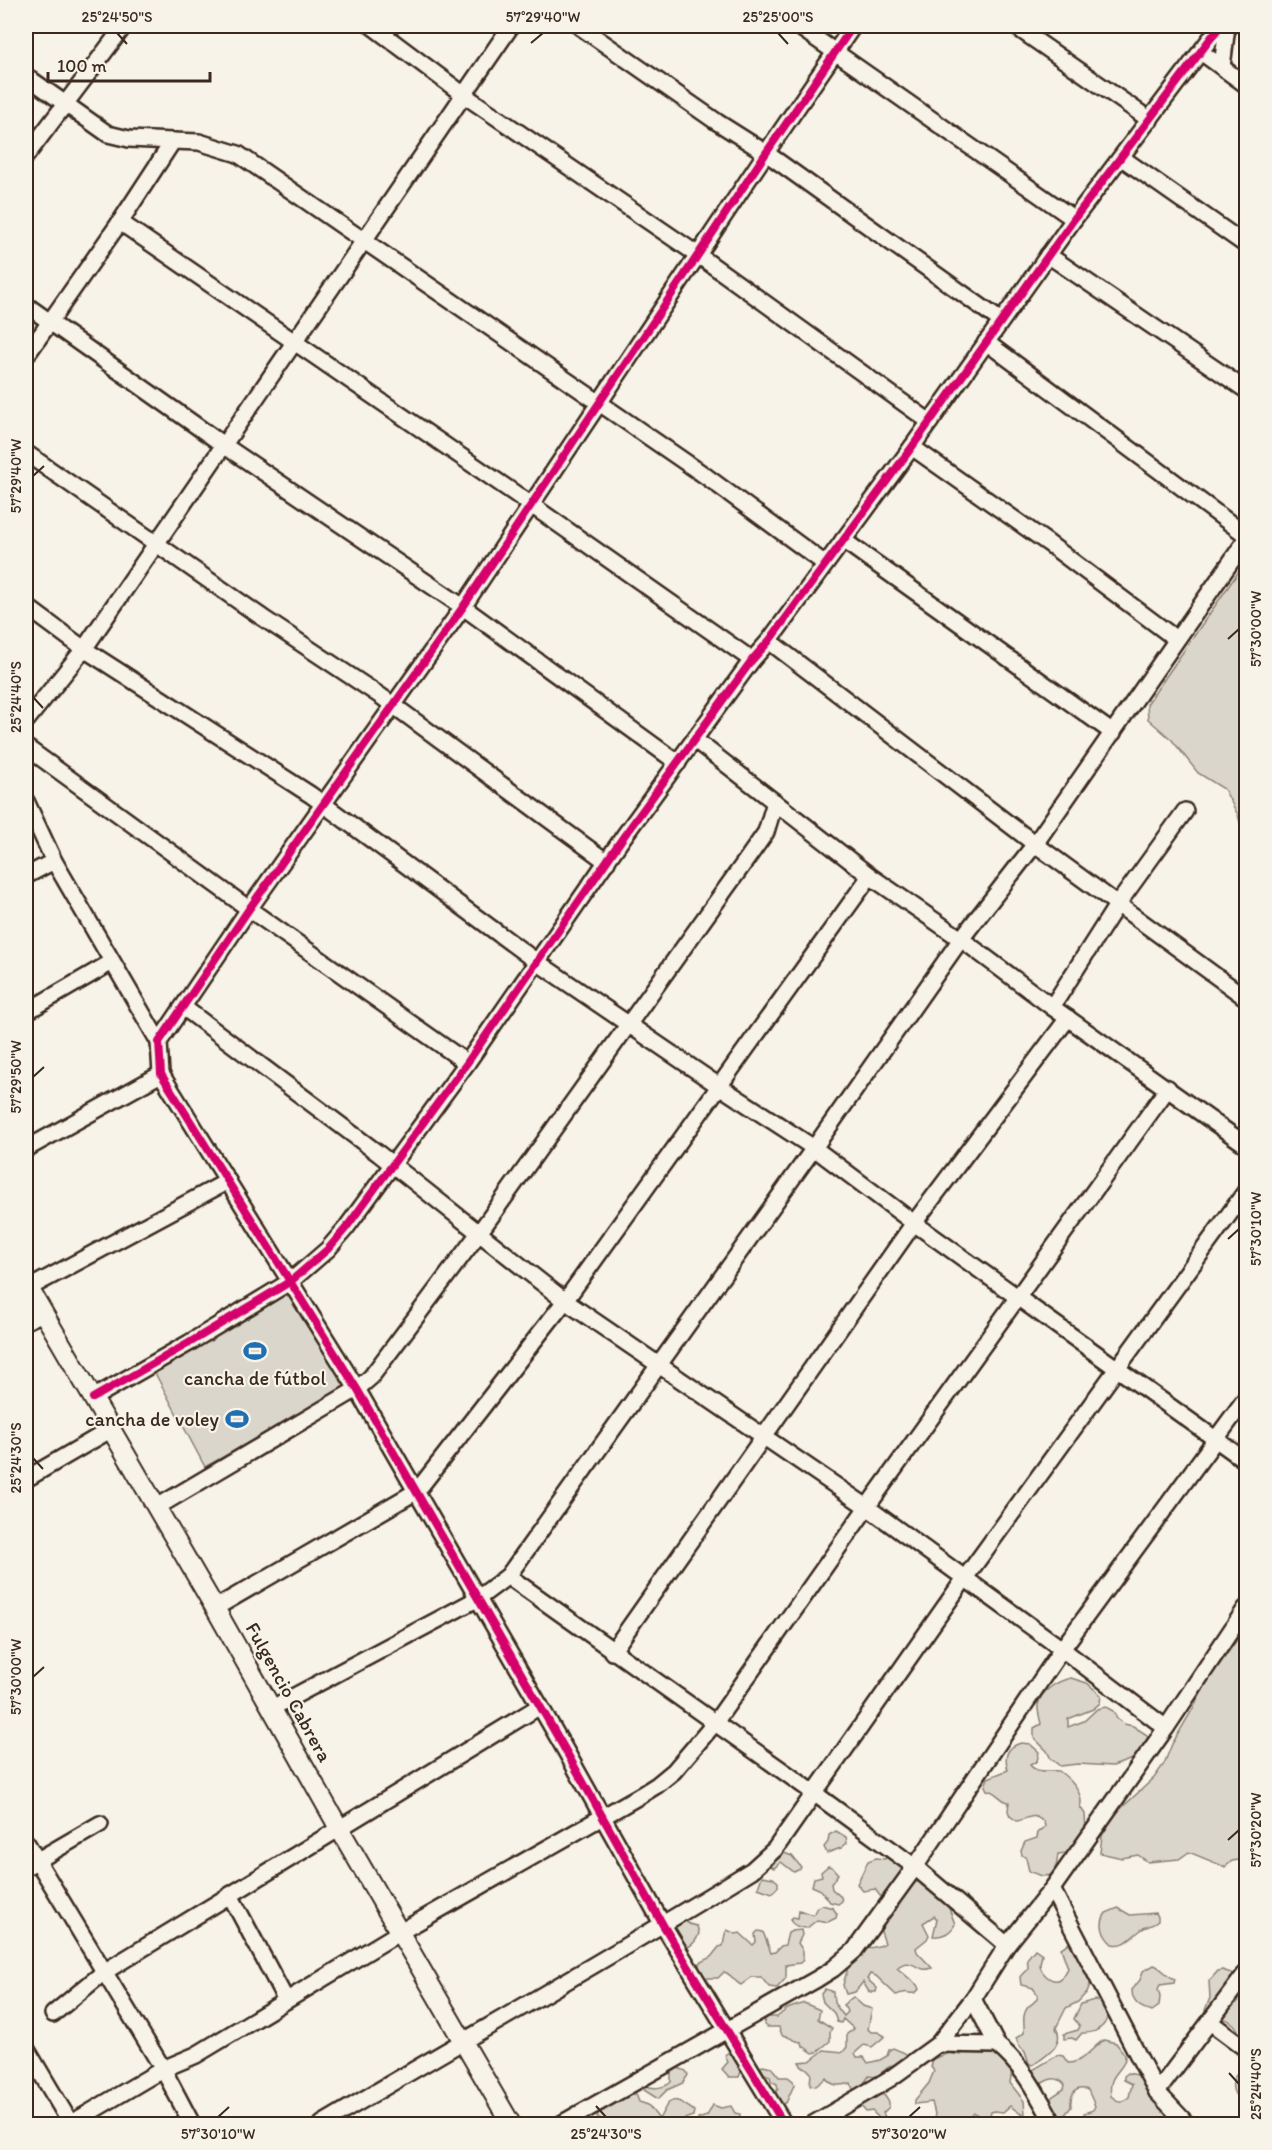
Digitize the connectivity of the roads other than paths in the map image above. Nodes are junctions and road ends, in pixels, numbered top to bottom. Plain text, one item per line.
1 (124, 26) edge
2 (372, 26) edge
3 (511, 26) edge
4 (579, 26) edge
5 (798, 26) edge
6 (854, 26) edge
7 (1015, 26) edge
8 (1220, 26) edge
9 (1227, 26) edge
10 (836, 51) junction
11 (1201, 52) junction
12 (1222, 67) junction
13 (26, 76) edge
14 (1246, 85) edge
15 (464, 95) junction
16 (64, 103) junction
17 (1150, 120) junction
18 (172, 141) junction
19 (766, 153) junction
20 (26, 156) edge
21 (1122, 158) junction
22 (1074, 219) junction
23 (120, 222) junction
24 (364, 240) junction
25 (1246, 245) edge
26 (698, 255) junction
27 (1048, 255) junction
28 (26, 305) edge
29 (1000, 321) junction
30 (49, 322) junction
31 (294, 341) junction
32 (986, 342) junction
33 (26, 356) edge
34 (1246, 390) edge
35 (599, 402) junction
36 (930, 422) junction
37 (222, 444) junction
38 (912, 447) junction
39 (26, 453) edge
40 (531, 505) junction
41 (1246, 535) edge
42 (843, 540) junction
43 (1246, 540) edge
44 (155, 543) junction
45 (824, 563) junction
46 (26, 606) edge
47 (463, 607) junction
48 (1176, 639) junction
49 (769, 641) junction
50 (84, 649) junction
51 (752, 660) junction
52 (393, 705) junction
53 (26, 721) edge
54 (1113, 733) junction
55 (696, 740) junction
56 (26, 747) edge
57 (678, 763) junction
58 (26, 801) edge
59 (775, 802) junction
60 (324, 805) junction
61 (1185, 811) dead end
62 (794, 817) junction
63 (766, 832) junction
64 (1035, 844) junction
65 (54, 861) junction
66 (607, 862) junction
67 (26, 876) edge
68 (870, 876) junction
69 (1119, 904) junction
70 (249, 909) junction
71 (961, 939) junction
72 (112, 962) junction
73 (537, 962) junction
74 (1246, 998) edge
75 (183, 1007) junction
76 (1052, 1007) junction
77 (26, 1012) edge
78 (1068, 1018) junction
79 (629, 1024) junction
80 (159, 1042) junction
81 (466, 1063) junction
82 (161, 1074) junction
83 (719, 1086) junction
84 (1168, 1088) junction
85 (1244, 1138) edge
86 (814, 1148) junction
87 (26, 1149) edge
88 (392, 1164) junction
89 (228, 1181) junction
90 (1246, 1191) edge
91 (914, 1223) junction
92 (479, 1233) junction
93 (291, 1281) junction
94 (27, 1286) edge
95 (1018, 1298) junction
96 (565, 1301) junction
97 (43, 1313) junction
98 (26, 1321) edge
99 (660, 1364) junction
100 (1116, 1369) junction
101 (357, 1389) junction
102 (93, 1398) junction
103 (1246, 1398) edge
104 (110, 1430) junction
105 (764, 1436) junction
106 (1216, 1440) junction
107 (1246, 1461) edge
108 (26, 1479) edge
109 (417, 1491) junction
110 (867, 1506) junction
111 (157, 1507) junction
112 (508, 1576) junction
113 (965, 1578) junction
114 (477, 1599) junction
115 (215, 1608) junction
116 (1246, 1608) edge
117 (1062, 1649) junction
118 (612, 1652) junction
119 (540, 1706) junction
120 (272, 1708) junction
121 (714, 1724) junction
122 (1166, 1728) junction
123 (814, 1793) junction
124 (602, 1816) junction
125 (100, 1824) dead end
126 (339, 1828) junction
127 (26, 1842) edge
128 (31, 1864) edge
129 (915, 1867) junction
130 (1052, 1889) junction
131 (230, 1895) junction
132 (663, 1925) junction
133 (400, 1932) junction
134 (1007, 1945) junction
135 (104, 1972) junction
136 (1246, 1973) edge
137 (973, 1999) junction
138 (286, 2001) junction
139 (53, 2014) dead end
140 (1210, 2022) junction
141 (725, 2030) junction
142 (463, 2040) junction
143 (938, 2044) junction
144 (997, 2045) junction
145 (26, 2048) edge
146 (1246, 2049) edge
147 (163, 2069) junction
148 (1157, 2092) junction
149 (71, 2124) edge
150 (192, 2124) edge
151 (322, 2124) edge
152 (511, 2124) edge
153 (561, 2124) edge
154 (784, 2124) edge
155 (813, 2124) edge
156 (1054, 2124) edge
157 (1187, 2124) edge

1 - 16 street
2 - 15 street
3 - 15 street
4 - 19 street
5 - 10 street
6 - 10 street
7 - 17 street
8 - 11 street
9 - 12 street
10 - 19 street
10 - 22 street
11 - 12 street
11 - 17 street
12 - 14 street
13 - 16 street
15 - 24 street
15 - 26 street
16 - 18 street
16 - 20 street
17 - 21 street
18 - 23 street
18 - 24 street
19 - 26 street
19 - 29 street
21 - 22 street
21 - 25 street
22 - 27 street
23 - 30 street
23 - 31 street
24 - 31 street
24 - 35 street
26 - 35 street
26 - 36 street
27 - 29 street
27 - 34 street
28 - 30 street
29 - 32 street
30 - 33 street
30 - 37 street
31 - 37 street
31 - 40 street
32 - 36 street
32 - 41 street
35 - 40 street
35 - 45 street
36 - 38 street
37 - 44 street
37 - 47 street
38 - 42 street
38 - 48 street
39 - 44 street
40 - 47 street
40 - 51 street
42 - 45 street
42 - 54 street
43 - 48 street
44 - 50 street
44 - 52 street
45 - 49 street
46 - 50 street
47 - 52 street
47 - 57 street
48 - 54 street
49 - 51 street
49 - 64 street
50 - 53 street
50 - 60 street
51 - 55 street
52 - 60 street
52 - 66 street
54 - 64 street
55 - 57 street
55 - 59 street
56 - 70 street
57 - 66 street
58 - 65 street
59 - 62 street
59 - 63 street
60 - 70 street
60 - 73 street
61 - 69 street
62 - 63 street
62 - 68 street
63 - 79 street
64 - 69 street
64 - 71 street
65 - 67 street
65 - 72 street
66 - 73 street
68 - 71 street
68 - 83 street
69 - 74 street
69 - 76 street
70 - 75 street
70 - 81 street
71 - 76 street
71 - 86 street
72 - 77 street
72 - 80 street
73 - 79 street
73 - 81 street
75 - 80 street
75 - 88 street
76 - 78 street
78 - 84 street
78 - 91 street
79 - 83 street
79 - 92 street
80 - 82 street
81 - 88 street
82 - 87 street
82 - 89 street
83 - 86 street
83 - 96 street
84 - 85 street
84 - 95 street
86 - 91 street
86 - 99 street
88 - 92 street
88 - 93 street
89 - 93 street
89 - 94 street
90 - 100 street
91 - 95 street
91 - 105 street
92 - 96 street
92 - 101 street
93 - 101 street
93 - 102 street
94 - 97 main road, Fulgencio Cabrera
95 - 100 street
95 - 110 street
96 - 99 street
96 - 109 street
97 - 98 street
97 - 102 main road, Fulgencio Cabrera
99 - 105 street
99 - 112 street
100 - 106 street
100 - 113 street
101 - 109 street
101 - 111 street
102 - 104 main road, Fulgencio Cabrera
103 - 106 street
104 - 108 street
104 - 111 main road, Fulgencio Cabrera
105 - 110 street
105 - 118 street
106 - 107 street
106 - 117 street
109 - 114 street
109 - 115 street
110 - 113 street
110 - 121 street
111 - 115 main road, Fulgencio Cabrera
112 - 114 street
112 - 118 street
113 - 117 street
113 - 123 street
114 - 119 street
114 - 120 street
115 - 120 main road, Fulgencio Cabrera
116 - 122 street
117 - 122 street
117 - 129 street
118 - 121 street
119 - 124 street
119 - 126 street
120 - 126 main road, Fulgencio Cabrera
121 - 123 street
121 - 124 street
122 - 130 street
123 - 129 street
123 - 132 street
124 - 132 street
124 - 133 street
125 - 128 street
126 - 131 street
126 - 133 main road, Fulgencio Cabrera
127 - 128 street
128 - 135 street
129 - 134 street
129 - 141 street
130 - 134 street
130 - 148 street
131 - 135 street
131 - 138 street
132 - 141 street
132 - 142 street
133 - 138 street
133 - 142 main road, Fulgencio Cabrera
134 - 137 street
135 - 139 street
135 - 147 street
136 - 140 street
137 - 143 street
137 - 144 street
138 - 147 street
140 - 146 street
140 - 148 street
141 - 153 street
141 - 154 street
142 - 151 street
142 - 152 main road, Fulgencio Cabrera
143 - 144 street
143 - 155 street
144 - 156 street
145 - 149 street
147 - 149 street
147 - 150 street
148 - 157 street

